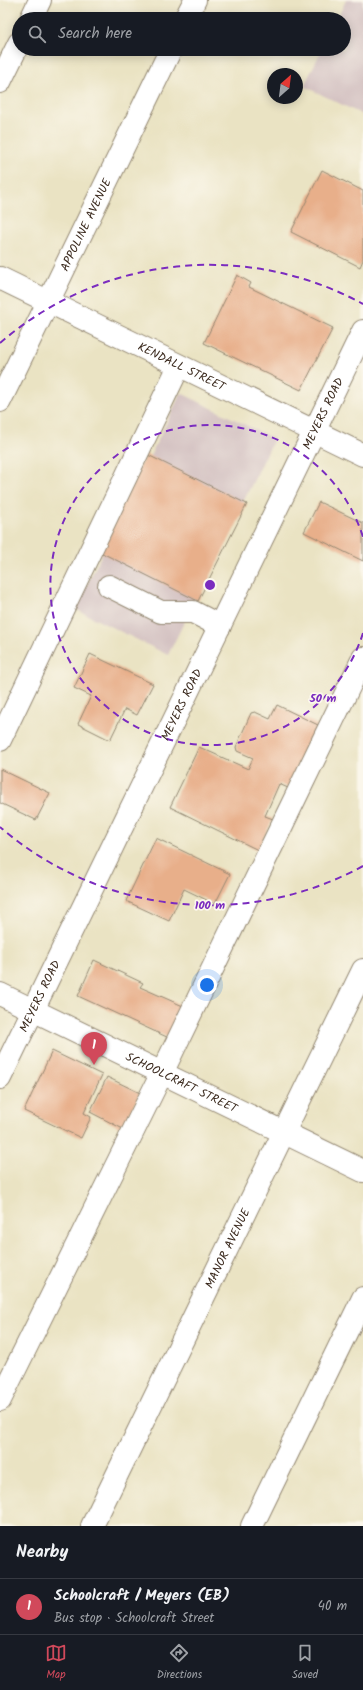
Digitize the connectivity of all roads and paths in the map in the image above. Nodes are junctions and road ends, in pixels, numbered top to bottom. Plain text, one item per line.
1 (40, 0) edge
2 (195, 0) edge
3 (34, 12) edge
4 (189, 12) edge
5 (13, 56) edge
6 (168, 56) edge
7 (0, 82) edge
8 (0, 278) edge
9 (48, 302) junction
10 (363, 331) edge
11 (179, 366) junction
12 (0, 401) edge
13 (314, 432) junction
14 (363, 456) edge
15 (109, 586) dead end
16 (220, 626) junction
17 (363, 658) edge
18 (0, 740) edge
19 (363, 970) edge
20 (0, 994) edge
21 (33, 1010) junction
22 (162, 1073) junction
23 (0, 1078) edge
24 (284, 1133) junction
25 (363, 1171) edge
26 (363, 1298) edge
27 (0, 1400) edge
28 (92, 1526) edge
29 (252, 1526) edge

1 - 3 street
2 - 4 street
5 - 7 street
6 - 9 street, APPOLINE AVENUE
8 - 9 street, KENDALL STREET
9 - 11 street, KENDALL STREET
9 - 12 street, APPOLINE AVENUE
10 - 13 street, MEYERS ROAD
11 - 13 street, KENDALL STREET
11 - 18 street
13 - 14 street, KENDALL STREET
13 - 16 street, MEYERS ROAD
15 - 16 street
16 - 21 street, MEYERS ROAD
17 - 22 street
19 - 24 street, MANOR AVENUE
20 - 21 street, SCHOOLCRAFT STREET
21 - 22 street, SCHOOLCRAFT STREET
21 - 23 street, MEYERS ROAD
22 - 24 street, SCHOOLCRAFT STREET
22 - 27 street
24 - 25 street, SCHOOLCRAFT STREET
24 - 28 street, MANOR AVENUE
26 - 29 street

